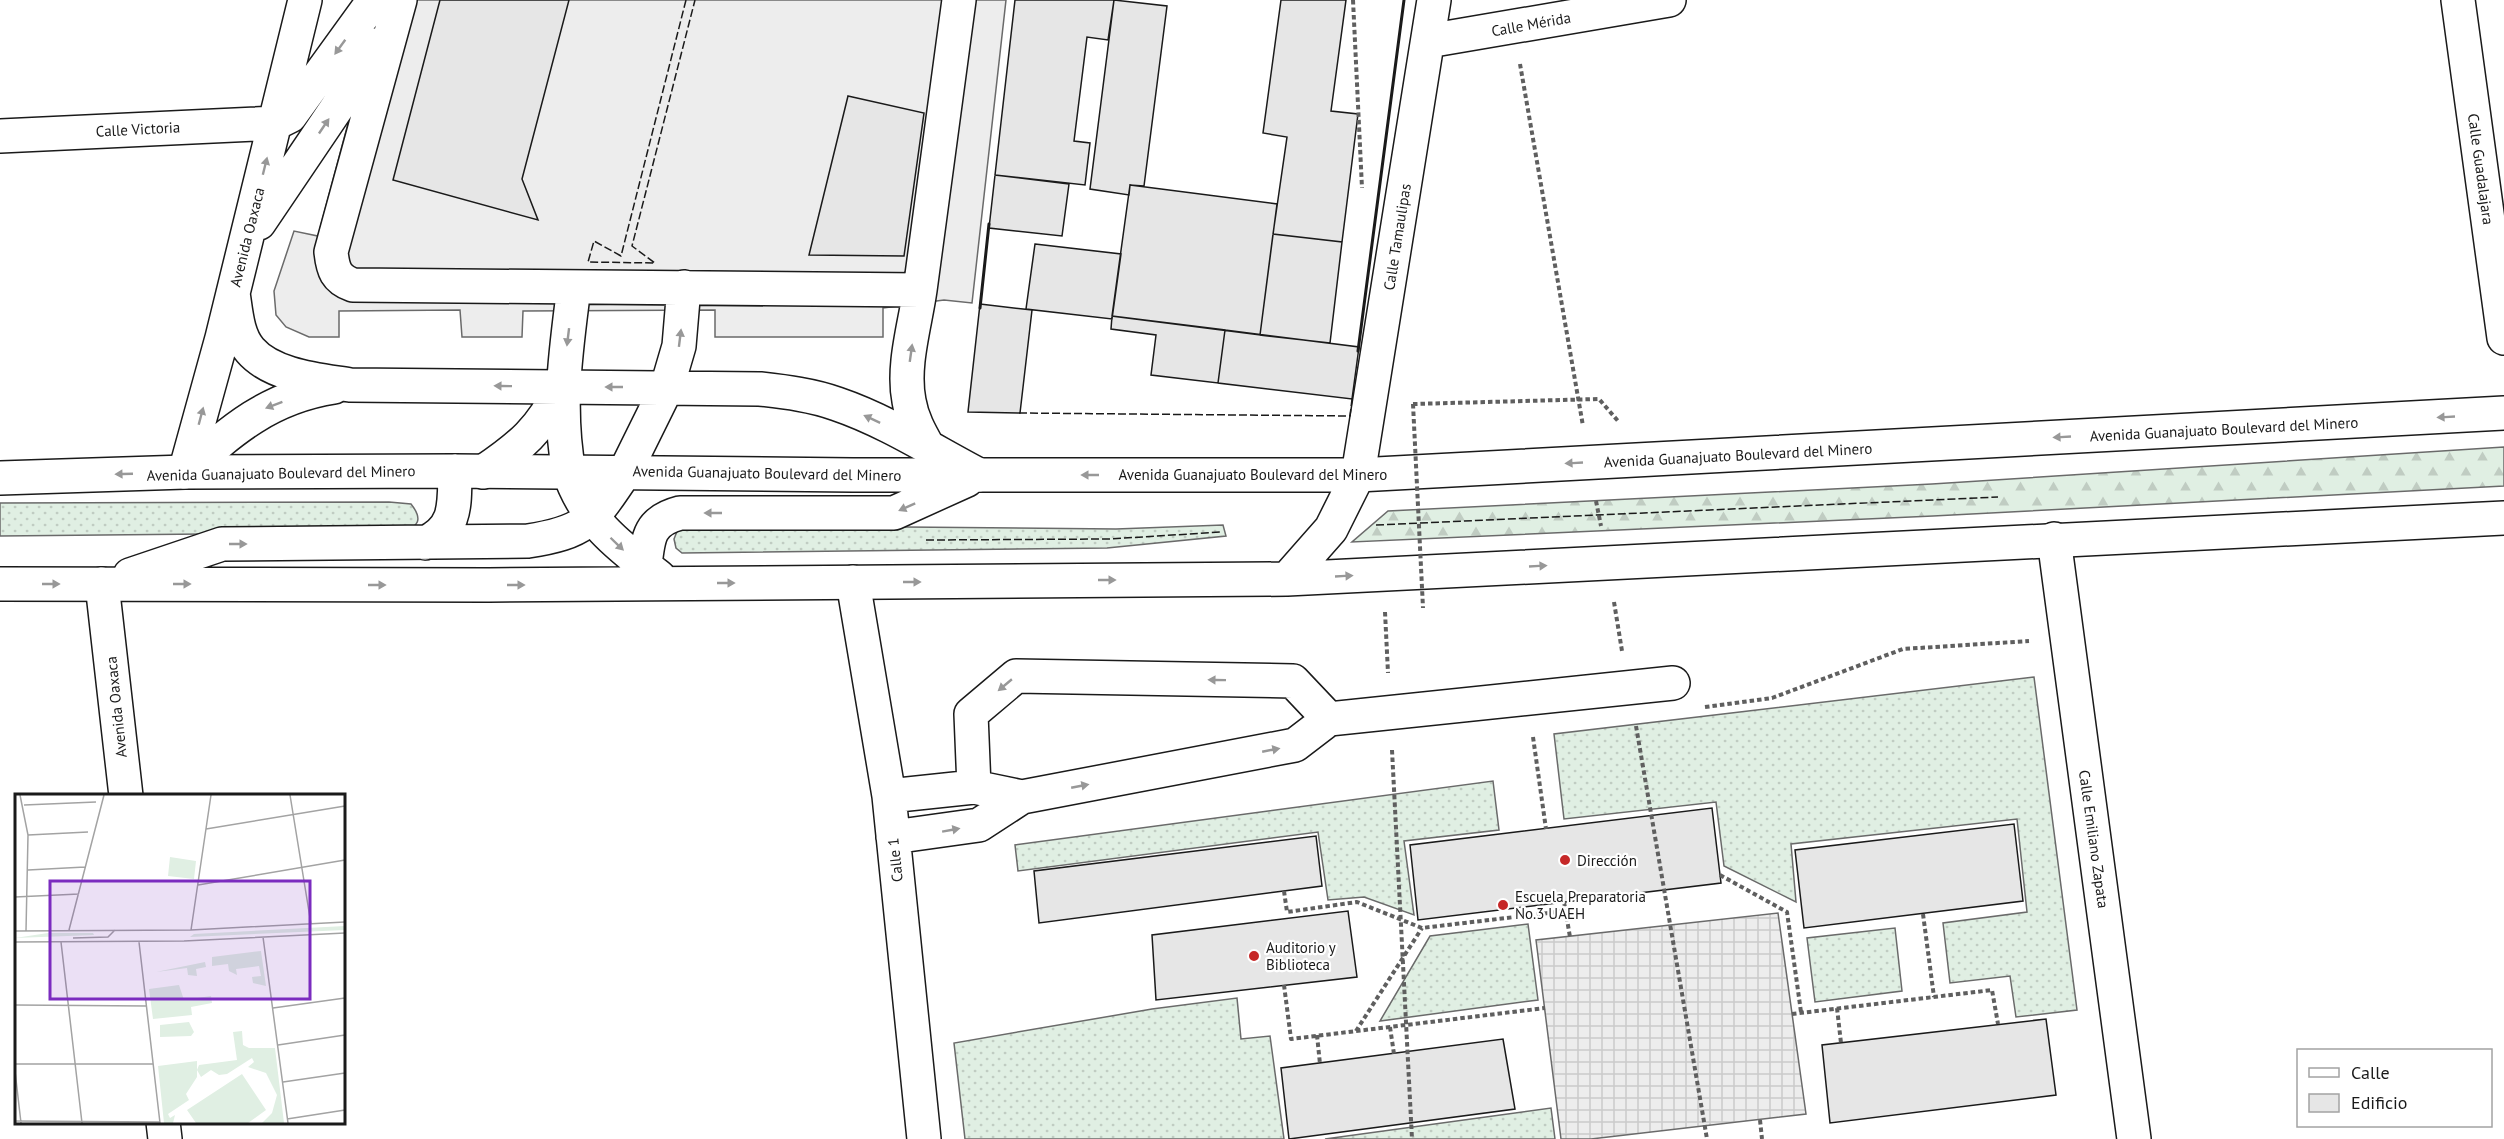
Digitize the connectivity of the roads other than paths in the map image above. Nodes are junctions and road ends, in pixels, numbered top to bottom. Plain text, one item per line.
1 (305, 0) edge
2 (959, 0) edge
3 (1434, 0) edge
4 (1669, 0) edge
5 (2458, 0) edge
6 (390, 8) edge
7 (1428, 41) junction
8 (276, 123) junction
9 (0, 136) edge
10 (245, 244) junction
11 (574, 287) junction
12 (684, 287) junction
13 (920, 290) junction
14 (233, 293) junction
15 (2504, 338) edge
16 (350, 384) junction
17 (561, 387) junction
18 (667, 387) junction
19 (2504, 413) edge
20 (929, 448) junction
21 (469, 471) junction
22 (185, 472) junction
23 (569, 472) junction
24 (625, 472) junction
25 (980, 475) junction
26 (1358, 475) junction
27 (0, 478) edge
28 (593, 518) junction
29 (2504, 518) edge
30 (2054, 539) junction
31 (425, 543) junction
32 (656, 575) junction
33 (1287, 579) junction
34 (853, 582) junction
35 (0, 584) edge
36 (102, 584) junction
37 (1673, 683) dead end
38 (1329, 719) junction
39 (974, 787) junction
40 (126, 794) edge
41 (889, 796) junction
42 (1022, 797) junction
43 (893, 837) junction
44 (163, 1124) edge
45 (165, 1139) edge
46 (924, 1139) edge
47 (2134, 1139) edge

1 - 8 main road, Avenida Oaxaca
2 - 13 main road
3 - 7 main road, Calle Tamaulipas
4 - 7 main road, Calle Mérida
5 - 15 main road, Calle Guadalajara
6 -> 8 main road
10 -> 6 main road
6 - 11 main road
7 - 26 main road, Calle Tamaulipas
8 - 9 main road, Calle Victoria
10 -> 8 main road, Avenida Oaxaca
10 - 14 main road, Avenida Oaxaca
11 - 12 main road
11 -> 17 main road
12 - 13 main road
18 -> 12 main road
20 -> 13 main road
14 - 16 main road
22 -> 14 main road, Avenida Oaxaca
17 -> 16 main road
16 -> 22 main road
18 -> 17 main road
17 - 21 main road
17 - 23 main road
20 -> 18 main road
18 - 24 main road
19 -> 26 main road, Avenida Guanajuato Boulevard del Minero
20 - 25 main road
21 - 22 main road, Avenida Guanajuato Boulevard del Minero
21 - 23 main road, Avenida Guanajuato Boulevard del Minero
21 - 31 main road
22 -> 27 main road, Avenida Guanajuato Boulevard del Minero
23 - 24 main road, Avenida Guanajuato Boulevard del Minero
23 - 28 main road
24 - 25 main road, Avenida Guanajuato Boulevard del Minero
24 - 28 main road
26 -> 25 main road, Avenida Guanajuato Boulevard del Minero
25 -> 32 main road
26 - 33 main road, Calle Tamaulipas
28 - 31 main road
28 -> 32 main road
29 - 30 main road
33 -> 30 main road
30 - 47 main road, Calle Emiliano Zapata
36 -> 31 main road
32 -> 34 main road
36 -> 32 main road
34 -> 33 main road
34 - 41 main road, Calle 1
35 -> 36 main road
36 - 40 main road, Avenida Oaxaca
37 - 38 main road
38 -> 39 main road
42 -> 38 main road
39 - 41 main road
39 - 42 main road
41 - 43 main road, Calle 1
43 -> 42 main road
43 - 46 main road, Calle 1
44 - 45 main road

